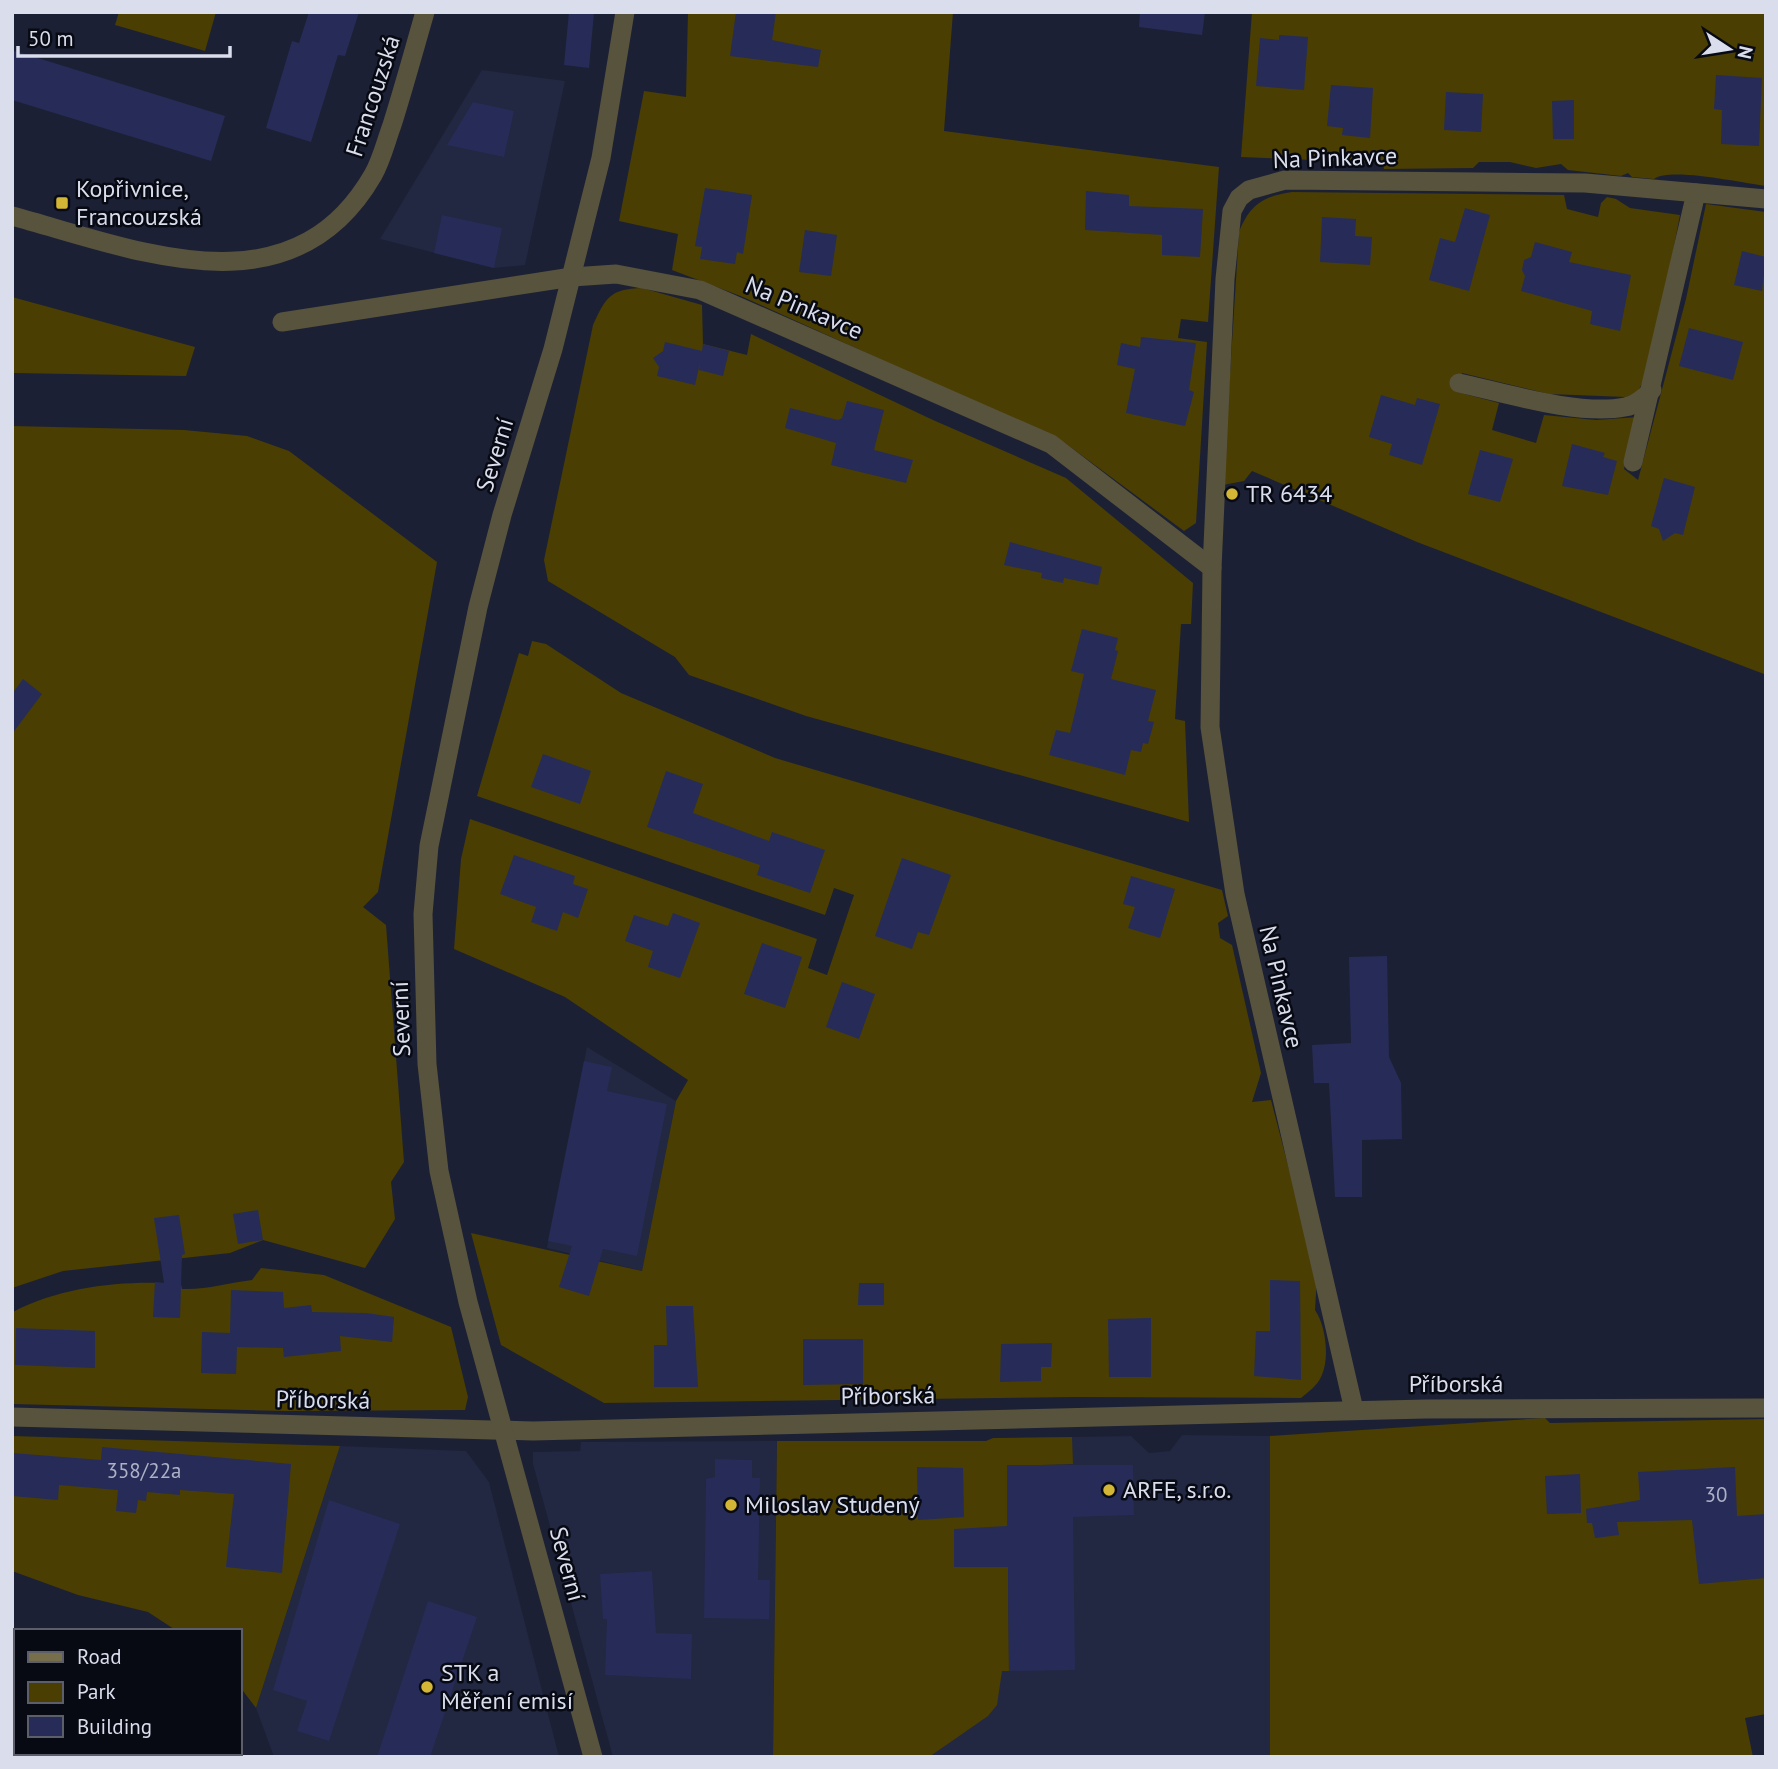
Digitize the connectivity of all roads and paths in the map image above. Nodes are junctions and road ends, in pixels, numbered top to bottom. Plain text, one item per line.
1 (425, 12) edge
2 (625, 12) edge
3 (1696, 193) junction
4 (1766, 199) edge
5 (12, 216) edge
6 (572, 277) junction
7 (282, 322) dead end
8 (1459, 383) dead end
9 (1652, 390) junction
10 (1633, 462) dead end
11 (1212, 568) junction
12 (1766, 1408) edge
13 (1354, 1410) junction
14 (12, 1417) edge
15 (504, 1428) junction
16 (593, 1757) edge

1 - 5 street, Francouzská
2 - 6 street, Severní
3 - 4 street, Na Pinkavce
3 - 9 street
3 - 11 street, Na Pinkavce
6 - 7 street
6 - 11 street, Na Pinkavce
6 - 15 street, Severní
8 - 9 street
9 - 10 street
11 - 13 street, Na Pinkavce
12 - 13 street, Příborská
13 - 15 street, Příborská
14 - 15 street, Příborská
15 - 16 street, Severní

